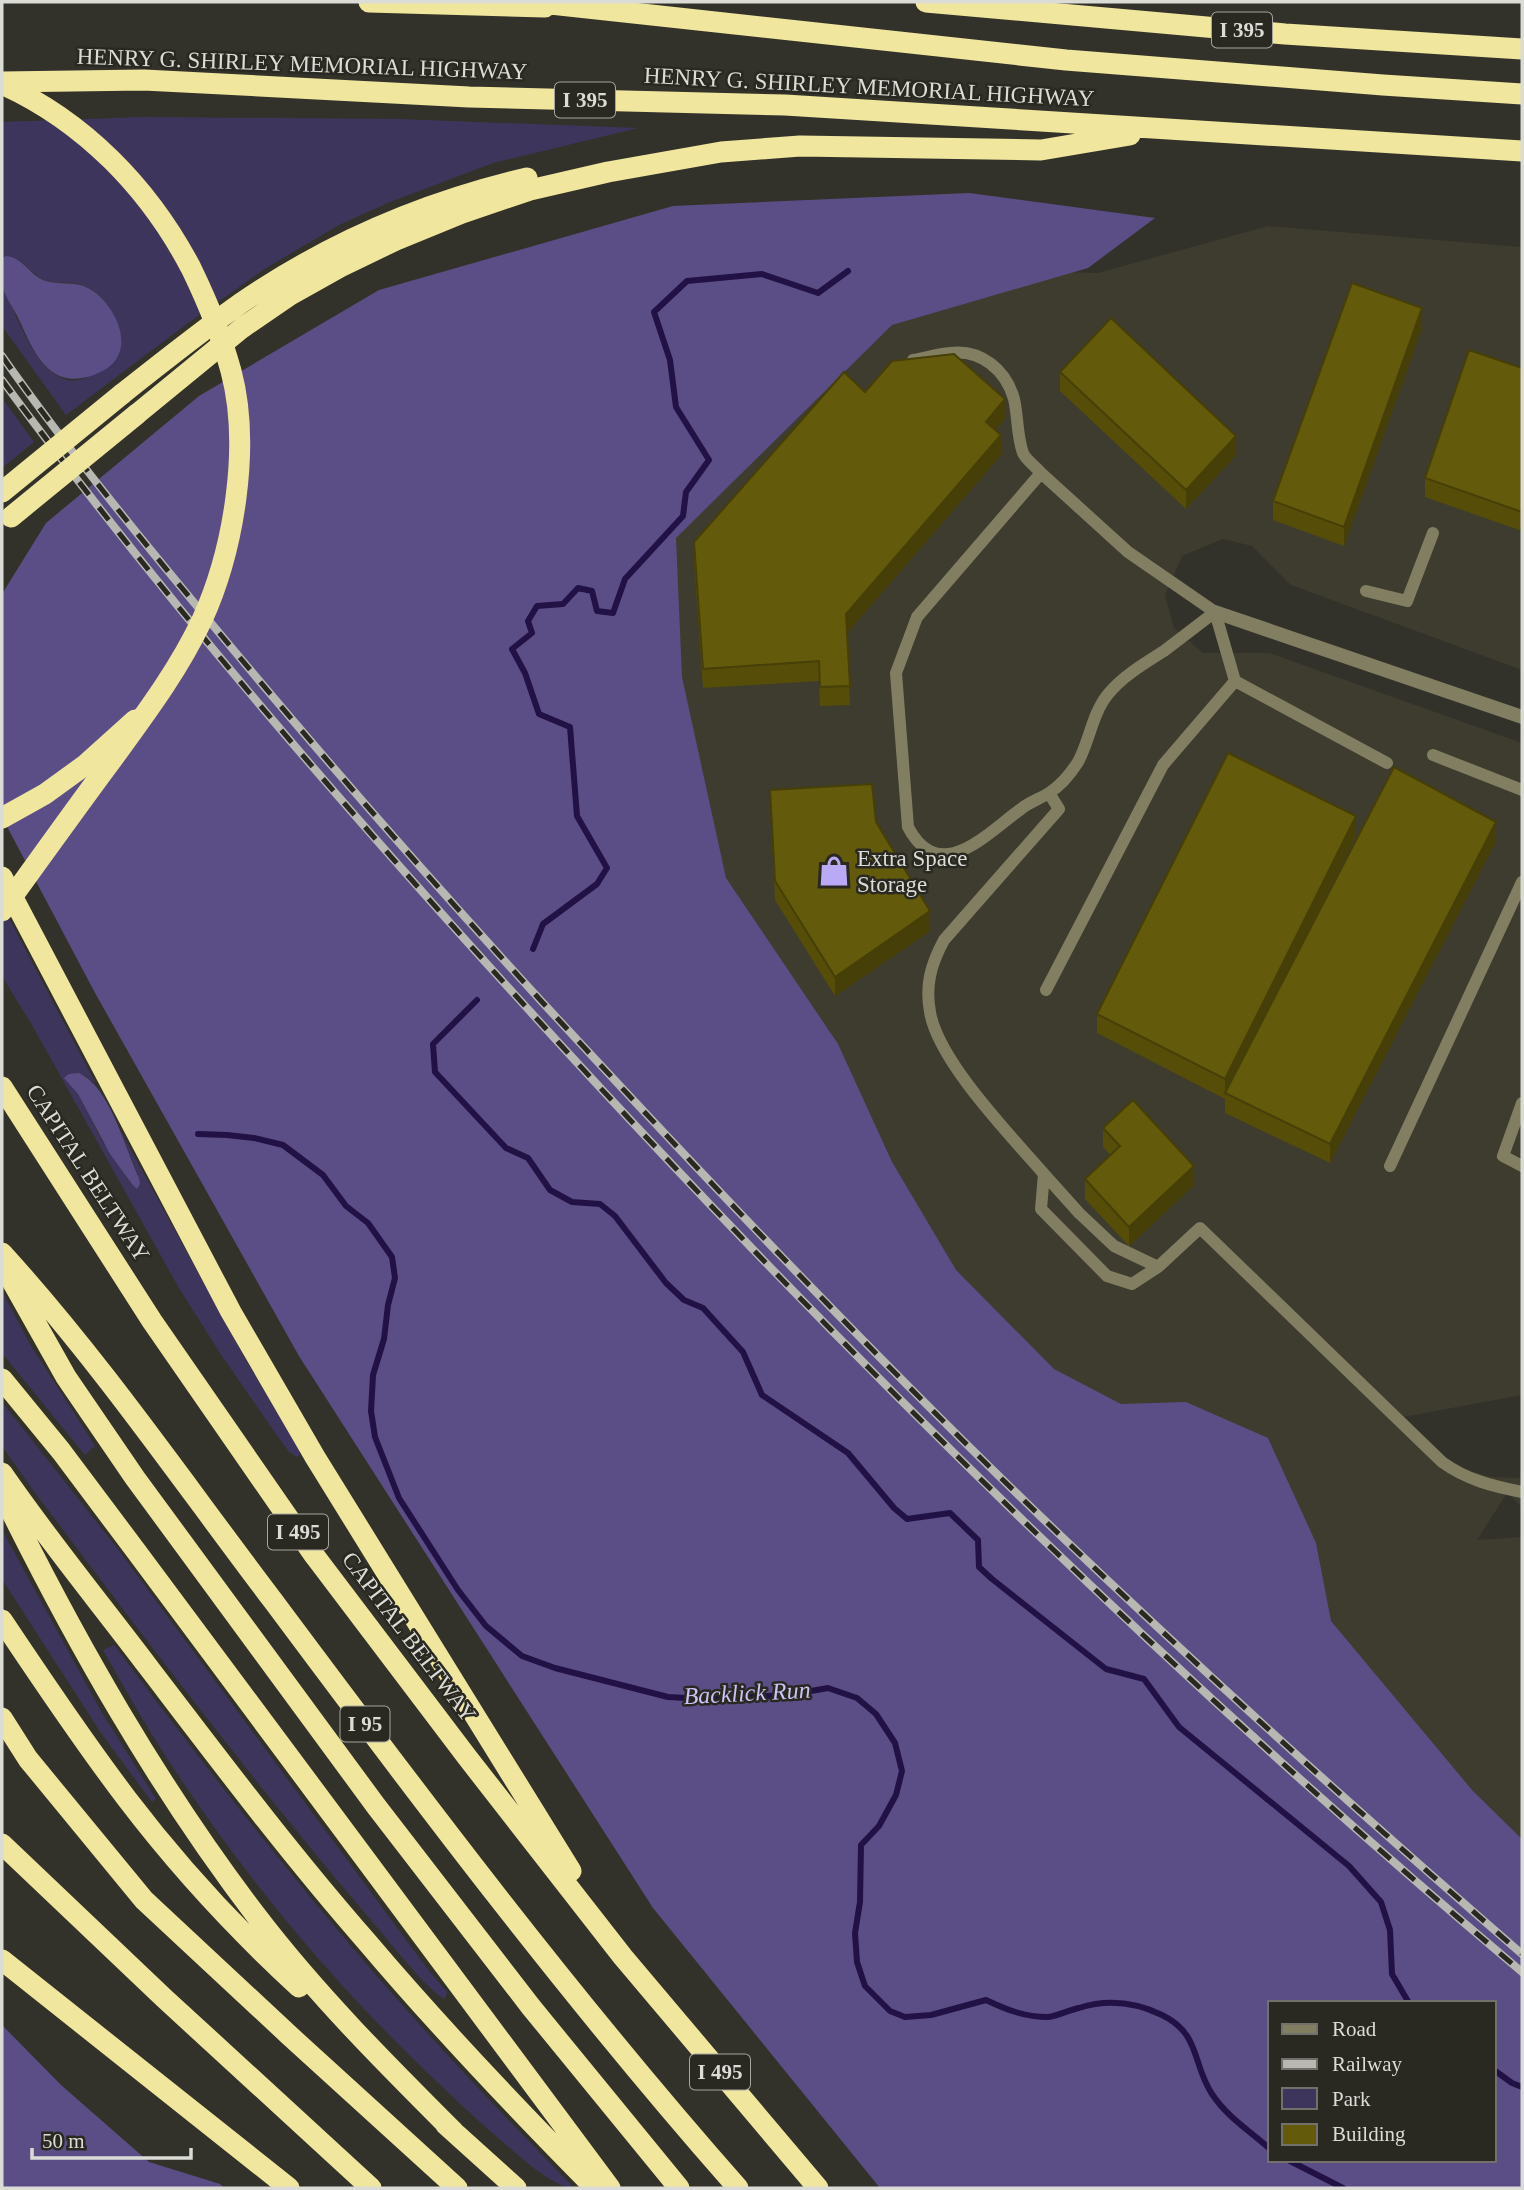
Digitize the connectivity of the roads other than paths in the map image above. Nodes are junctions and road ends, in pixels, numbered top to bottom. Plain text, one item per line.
1 (369, 2) edge
2 (532, 2) edge
3 (926, 2) edge
4 (595, 9) junction
5 (1522, 49) edge
6 (2, 83) edge
7 (1522, 94) edge
8 (1167, 129) junction
9 (1522, 150) edge
10 (684, 158) junction
11 (902, 363) edge
12 (1041, 473) junction
13 (2, 492) edge
14 (6, 522) edge
15 (1433, 533) dead end
16 (1366, 591) dead end
17 (1215, 612) junction
18 (1235, 681) junction
19 (152, 704) junction
20 (1522, 717) edge
21 (1433, 755) dead end
22 (1387, 763) dead end
23 (1522, 790) edge
24 (1049, 793) junction
25 (2, 818) edge
26 (2, 877) edge
27 (1522, 882) edge
28 (2, 911) edge
29 (1046, 990) dead end
30 (2, 1087) edge
31 (1522, 1103) edge
32 (1390, 1166) dead end
33 (1522, 1166) edge
34 (1044, 1174) junction
35 (2, 1253) edge
36 (2, 1261) edge
37 (1158, 1267) junction
38 (2, 1379) edge
39 (2, 1474) edge
40 (1522, 1492) edge
41 (2, 1493) edge
42 (2, 1620) edge
43 (2, 1718) edge
44 (2, 1844) edge
45 (623, 1956) junction
46 (2, 1959) edge
47 (454, 2132) junction
48 (289, 2188) edge
49 (371, 2188) edge
50 (457, 2188) edge
51 (516, 2188) edge
52 (596, 2188) edge
53 (610, 2188) edge
54 (679, 2188) edge
55 (738, 2188) edge
56 (818, 2188) edge

1 - 4 highway
2 - 4 highway
3 - 5 highway, I 395
4 - 7 highway
6 - 8 highway, HENRY G. SHIRLEY MEMORIAL HIGHWAY / I 395
6 - 19 highway, bridge
8 - 9 highway, HENRY G. SHIRLEY MEMORIAL HIGHWAY / I 395
8 - 10 highway
10 - 13 highway, bridge
10 - 14 highway, bridge
11 - 12 lane
12 - 17 lane
12 - 24 lane
15 - 16 lane
17 - 18 lane
17 - 20 street
17 - 24 lane
18 - 22 lane
18 - 29 lane
19 - 25 highway, bridge
19 - 28 highway, bridge
21 - 23 lane
24 - 34 lane
26 - 45 highway
27 - 32 lane
30 - 45 highway, CAPITAL BELTWAY / I 495
31 - 33 lane
34 - 37 lane
34 - 37 lane
35 - 55 highway, I 95
36 - 54 highway
37 - 40 lane
38 - 53 highway
39 - 52 highway
41 - 47 highway
42 - 47 highway
43 - 50 highway
44 - 49 highway
45 - 56 highway, CAPITAL BELTWAY / I 495
46 - 48 highway
47 - 51 highway

